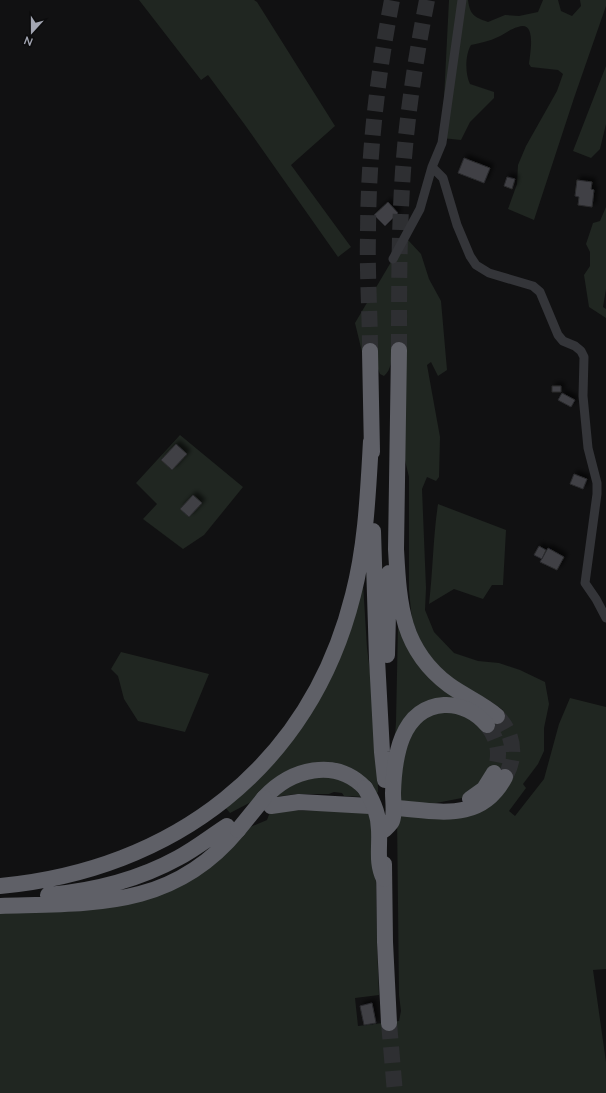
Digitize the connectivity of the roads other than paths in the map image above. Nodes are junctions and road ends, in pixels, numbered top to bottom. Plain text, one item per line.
1 (462, 0) edge
2 (432, 167) junction
3 (393, 259) dead end
4 (399, 350) tunnel mouth
5 (370, 351) tunnel mouth
6 (371, 441) junction
7 (396, 469) junction
8 (606, 618) edge
9 (500, 775) tunnel mouth
10 (385, 780) junction
11 (267, 802) junction
12 (370, 806) dead end
13 (396, 808) dead end
14 (232, 828) junction
15 (384, 830) junction
16 (384, 879) junction
17 (118, 882) junction
18 (0, 886) edge
19 (0, 892) edge
20 (0, 899) edge
21 (0, 906) edge
22 (389, 1023) tunnel mouth

1 - 2 street
2 - 3 street
2 - 8 street
4 - 7 highway
5 - 6 highway
6 - 10 highway
6 - 18 highway
7 - 10 highway
7 - 15 highway, bridge
9 - 13 highway
10 - 15 highway
11 - 12 highway
11 - 14 highway, bridge
11 - 16 highway, bridge
14 - 17 highway
14 - 21 highway
15 - 16 highway, bridge
16 - 22 highway
17 - 19 highway
17 - 20 highway

